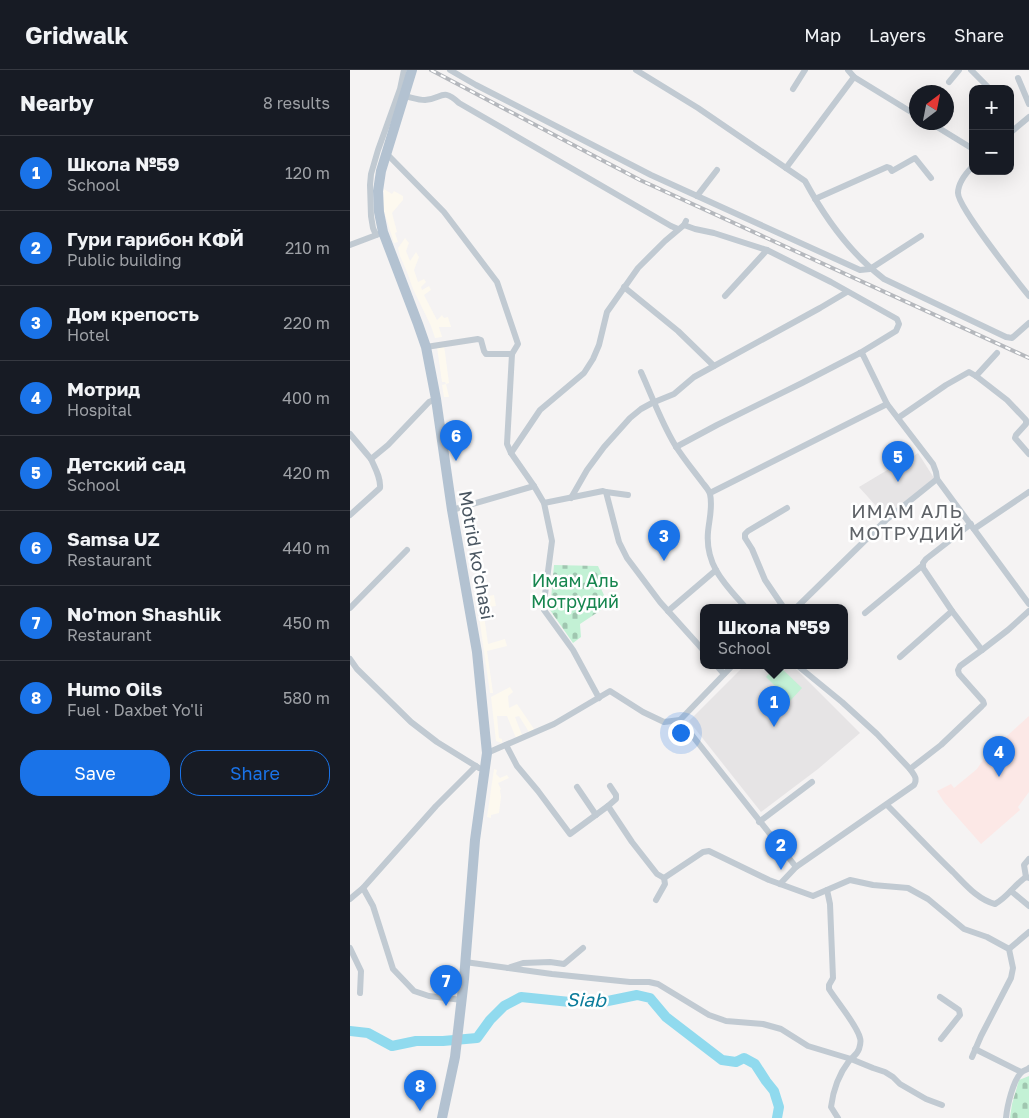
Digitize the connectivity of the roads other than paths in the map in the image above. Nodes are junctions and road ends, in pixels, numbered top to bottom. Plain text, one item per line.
1 (404, 70) edge
2 (412, 70) edge
3 (450, 70) edge
4 (636, 70) edge
5 (805, 70) edge
6 (849, 70) edge
7 (959, 70) edge
8 (971, 70) edge
9 (854, 77) junction
10 (1018, 78) dead end
11 (949, 82) dead end
12 (986, 85) edge
13 (793, 89) dead end
14 (404, 96) junction
15 (1029, 104) edge
16 (909, 111) edge
17 (1029, 117) edge
18 (942, 130) edge
19 (1014, 130) edge
20 (969, 147) edge
21 (386, 152) junction
22 (786, 168) junction
23 (717, 170) dead end
24 (969, 170) edge
25 (931, 178) dead end
26 (697, 196) junction
27 (815, 199) junction
28 (683, 225) junction
29 (379, 234) junction
30 (920, 236) dead end
31 (350, 245) edge
32 (767, 250) junction
33 (870, 269) junction
34 (624, 286) junction
35 (847, 292) junction
36 (725, 296) dead end
37 (1029, 296) edge
38 (1029, 323) edge
39 (426, 347) junction
40 (860, 353) junction
41 (997, 353) dead end
42 (512, 354) junction
43 (714, 366) junction
44 (641, 372) dead end
45 (976, 376) junction
46 (436, 399) junction
47 (655, 402) junction
48 (887, 404) junction
49 (898, 418) junction
50 (350, 434) edge
51 (676, 447) junction
52 (510, 453) junction
53 (1029, 454) edge
54 (371, 459) junction
55 (937, 479) junction
56 (534, 486) junction
57 (606, 492) junction
58 (710, 493) junction
59 (1028, 494) edge
60 (628, 495) dead end
61 (571, 498) junction
62 (544, 503) junction
63 (787, 508) dead end
64 (452, 510) junction
65 (350, 515) edge
66 (972, 526) junction
67 (407, 550) dead end
68 (923, 565) junction
69 (716, 570) junction
70 (743, 604) edge
71 (781, 604) edge
72 (800, 604) edge
73 (1029, 604) edge
74 (350, 608) edge
75 (668, 610) junction
76 (952, 611) junction
77 (1029, 611) edge
78 (865, 613) dead end
79 (700, 646) edge
80 (982, 650) junction
81 (900, 657) dead end
82 (350, 659) edge
83 (720, 669) edge
84 (729, 669) edge
85 (802, 669) edge
86 (724, 674) junction
87 (600, 698) junction
88 (680, 720) junction
89 (506, 745) junction
90 (487, 753) junction
91 (480, 769) junction
92 (910, 769) junction
93 (812, 782) dead end
94 (610, 786) dead end
95 (577, 787) dead end
96 (887, 805) junction
97 (608, 806) junction
98 (596, 815) junction
99 (759, 822) junction
100 (1029, 859) edge
101 (796, 867) junction
102 (664, 878) junction
103 (1028, 878) edge
104 (780, 884) junction
105 (363, 888) junction
106 (827, 890) junction
107 (1011, 891) junction
108 (350, 900) edge
109 (656, 900) dead end
110 (1029, 906) edge
111 (1029, 932) edge
112 (350, 948) edge
113 (583, 948) dead end
114 (1009, 949) junction
115 (465, 962) junction
116 (507, 968) junction
117 (360, 993) dead end
118 (940, 997) dead end
119 (462, 1000) junction
120 (941, 1039) dead end
121 (976, 1049) junction
122 (972, 1057) dead end
123 (850, 1059) junction
124 (1029, 1068) edge
125 (1021, 1072) junction
126 (942, 1105) dead end
127 (442, 1118) edge
128 (838, 1118) edge
129 (1006, 1118) edge

1 - 29 street
2 - 14 main road, Motrid ko'chasi
3 - 26 street
4 - 22 street
5 - 13 street
6 - 9 street
7 - 11 street
8 - 12 street
9 - 16 street
9 - 22 street
10 - 15 street
14 - 21 main road, Motrid ko'chasi
14 - 28 street
17 - 19 street
18 - 20 street
21 - 29 main road, Motrid ko'chasi
21 - 42 street
22 - 27 street
23 - 26 street
24 - 37 street
25 - 27 street
26 - 33 street
27 - 33 street
28 - 32 street
28 - 34 street
29 - 31 street
29 - 39 main road, Motrid ko'chasi
30 - 33 street
32 - 35 street
32 - 36 street
33 - 38 street
34 - 43 street
34 - 52 street
35 - 40 street
35 - 43 street
39 - 42 street
39 - 46 main road, Motrid ko'chasi
40 - 48 street
40 - 51 street
41 - 45 street
42 - 52 street
43 - 47 street
44 - 47 street
45 - 49 street
45 - 53 street
46 - 54 street
46 - 64 main road, Motrid ko'chasi
47 - 51 street
47 - 61 street
48 - 49 street
48 - 58 street
49 - 55 street
50 - 54 street
51 - 58 street
52 - 56 street
54 - 65 street
55 - 66 street
55 - 72 street
56 - 62 street
56 - 64 street
57 - 60 street
57 - 61 street
57 - 75 street
58 - 69 street
59 - 66 street
61 - 62 street
62 - 87 street
63 - 71 street
64 - 90 main road, Motrid ko'chasi
66 - 68 street
66 - 73 street
67 - 74 street
68 - 76 street
68 - 78 street
69 - 70 street
69 - 75 street
75 - 79 street
76 - 80 street
76 - 81 street
77 - 80 street
80 - 92 street
82 - 91 street
83 - 86 street
84 - 86 street
85 - 92 street
86 - 88 street
87 - 88 street
87 - 89 street
88 - 99 street
89 - 90 street
89 - 98 street
90 - 91 main road, Motrid ko'chasi
91 - 105 street
91 - 115 main road, Motrid ko'chasi
92 - 96 street
93 - 99 street
94 - 97 street
95 - 98 street
96 - 101 street
96 - 107 street
97 - 98 street
97 - 102 street
99 - 101 street
100 - 103 street
101 - 104 street
102 - 104 street
102 - 109 street
103 - 107 street
104 - 106 street
105 - 108 street
105 - 119 street
106 - 114 street
106 - 123 street
107 - 110 street
111 - 114 street
112 - 117 street
113 - 116 street
114 - 121 street
115 - 116 street
115 - 119 main road, Motrid ko'chasi
116 - 123 street
118 - 120 street
119 - 127 main road, Motrid ko'chasi
121 - 122 street
121 - 125 street
123 - 126 street
123 - 128 street
124 - 125 street
125 - 129 street

